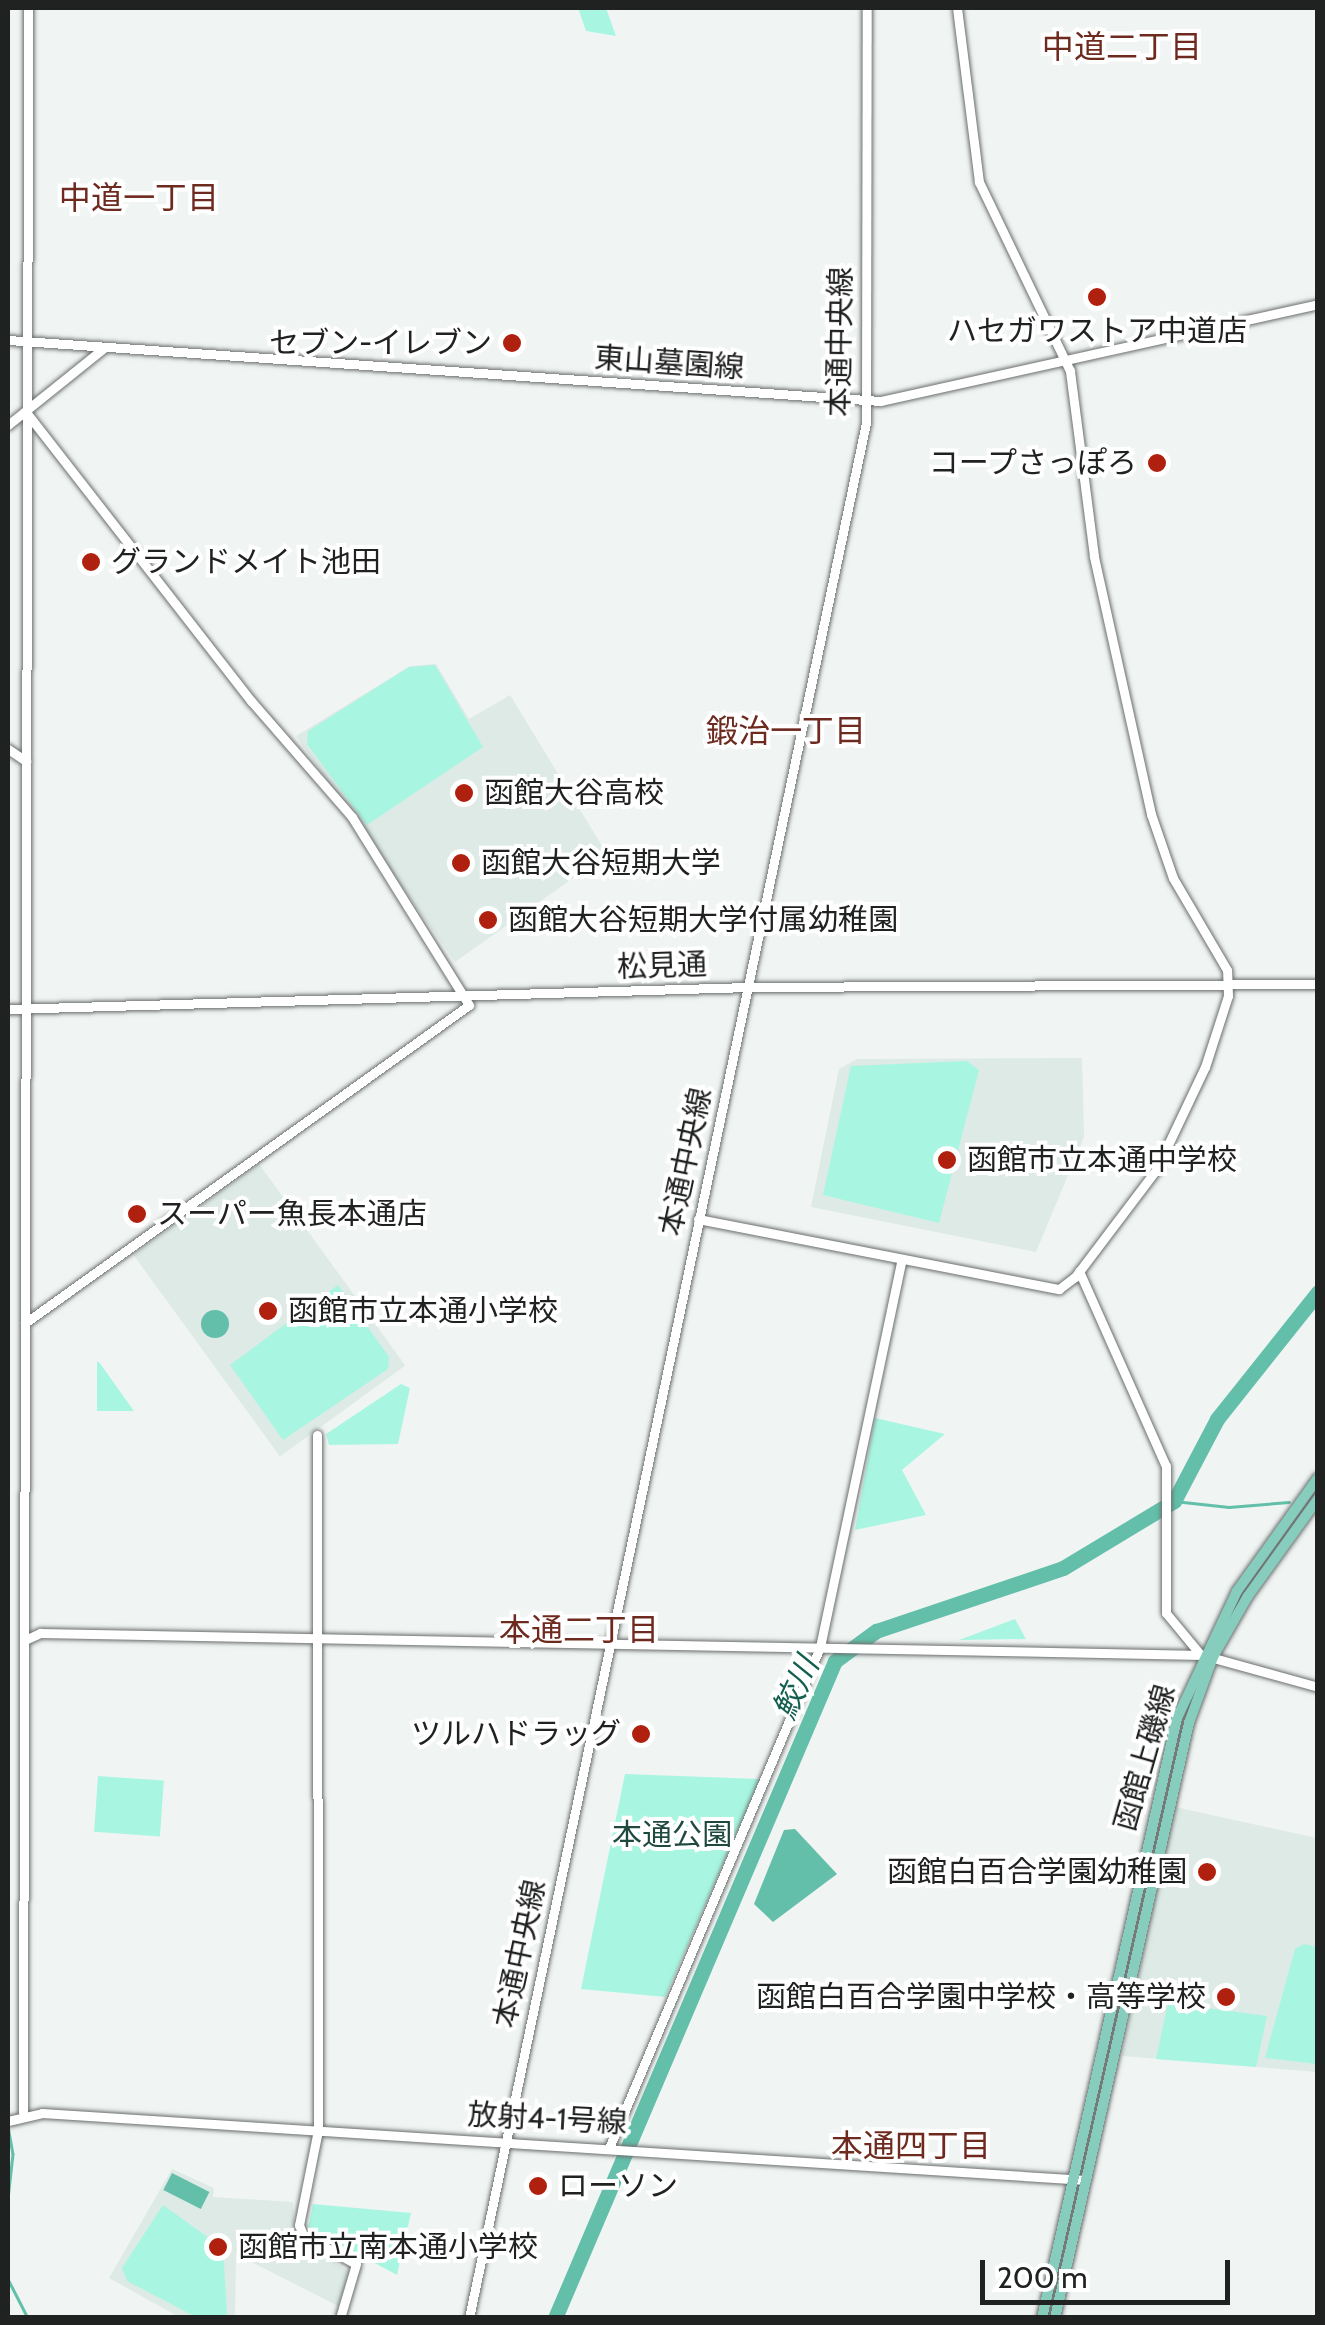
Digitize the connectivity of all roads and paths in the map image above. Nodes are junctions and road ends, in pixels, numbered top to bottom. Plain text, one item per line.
1 (28, 8) edge
2 (867, 8) edge
3 (957, 8) edge
4 (1318, 304) edge
5 (8, 340) edge
6 (28, 341) junction
7 (104, 346) junction
8 (1067, 363) junction
9 (868, 401) junction
10 (26, 411) junction
11 (8, 425) edge
12 (8, 749) edge
13 (26, 761) junction
14 (1318, 984) edge
15 (1229, 986) junction
16 (749, 988) junction
17 (466, 997) junction
18 (26, 1008) junction
19 (8, 1009) edge
20 (698, 1220) junction
21 (901, 1262) junction
22 (1079, 1272) junction
23 (25, 1323) junction
24 (317, 1435) dead end
25 (1318, 1478) edge
26 (1318, 1500) edge
27 (319, 1638) junction
28 (25, 1640) junction
29 (609, 1644) junction
30 (820, 1647) junction
31 (1208, 1656) junction
32 (1318, 1687) edge
33 (23, 2112) junction
34 (9, 2120) edge
35 (318, 2130) junction
36 (506, 2141) junction
37 (612, 2148) junction
38 (1080, 2179) junction
39 (340, 2318) edge
40 (470, 2318) edge
41 (1042, 2318) edge
42 (1055, 2318) edge

1 - 6 street
2 - 9 street, 本通中央線
3 - 8 street
4 - 8 street, 東山墓園線
5 - 6 street, 東山墓園線
6 - 7 street, 東山墓園線
6 - 10 street
7 - 9 street, 東山墓園線
7 - 10 street
8 - 9 street, 東山墓園線
8 - 15 street
9 - 16 street, 本通中央線
10 - 11 street
10 - 13 street
10 - 17 street
12 - 13 street
13 - 18 street
14 - 15 street, 松見通
15 - 16 street, 松見通
15 - 22 street
16 - 17 street, 松見通
16 - 20 street, 本通中央線
17 - 18 street, 松見通
17 - 23 street
18 - 19 street, 松見通
18 - 23 street
20 - 21 street
20 - 29 street, 本通中央線
21 - 22 street
21 - 30 street
22 - 31 street
23 - 28 street
24 - 27 street
25 - 31 main road, 函館上磯線
26 - 31 main road, 函館上磯線
27 - 28 street
27 - 29 street
27 - 35 street
28 - 33 street
29 - 30 street
29 - 36 street, 本通中央線
30 - 31 street
30 - 37 street
31 - 32 street
31 - 38 main road, 函館上磯線
33 - 34 street
33 - 35 street, 放射4-1号線
35 - 36 street, 放射4-1号線
35 - 39 street
36 - 37 street, 放射4-1号線
36 - 40 street, 本通中央線
37 - 38 street, 放射4-1号線
38 - 41 main road, 函館上磯線
38 - 42 main road, 函館上磯線

